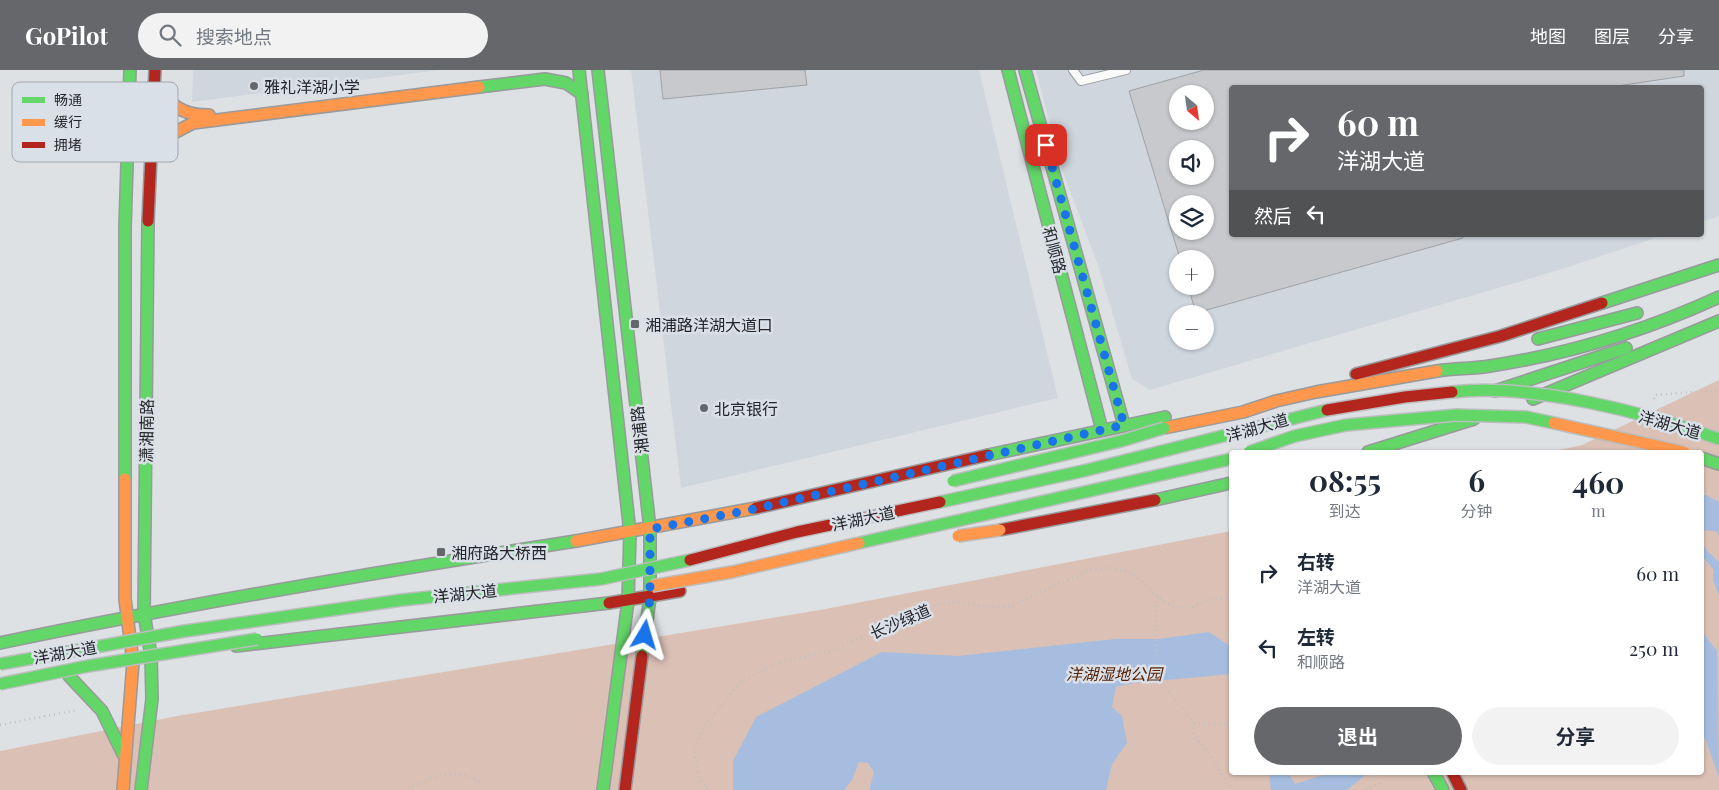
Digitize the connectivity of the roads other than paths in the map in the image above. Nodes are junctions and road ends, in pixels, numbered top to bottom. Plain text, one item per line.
1 (549, 70) edge
2 (580, 70) edge
3 (598, 70) edge
4 (1008, 70) edge
5 (1025, 70) edge
6 (1073, 70) edge
7 (1126, 70) edge
8 (582, 94) junction
9 (178, 110) edge
10 (178, 131) edge
11 (127, 162) edge
12 (151, 162) edge
13 (1719, 265) edge
14 (1719, 297) edge
15 (1652, 307) dead end
16 (1719, 320) edge
17 (1526, 342) dead end
18 (1491, 353) dead end
19 (1440, 370) junction
20 (1124, 425) junction
21 (1102, 430) junction
22 (1719, 439) edge
23 (1254, 450) edge
24 (1286, 450) edge
25 (1374, 450) edge
26 (1677, 450) edge
27 (1229, 459) edge
28 (1704, 459) edge
29 (1719, 464) edge
30 (1229, 467) edge
31 (1229, 483) edge
32 (940, 484) dead end
33 (883, 502) dead end
34 (650, 529) junction
35 (630, 532) junction
36 (797, 532) junction
37 (947, 537) dead end
38 (929, 539) dead end
39 (791, 559) junction
40 (650, 598) junction
41 (628, 601) junction
42 (144, 613) junction
43 (126, 617) junction
44 (0, 643) edge
45 (151, 656) junction
46 (133, 662) junction
47 (0, 664) edge
48 (69, 676) junction
49 (0, 684) edge
50 (0, 691) edge
51 (125, 758) junction
52 (1435, 775) edge
53 (1454, 775) edge
54 (123, 790) edge
55 (141, 790) edge
56 (603, 790) edge
57 (625, 790) edge
58 (1443, 790) edge
59 (1461, 790) edge

1 - 9 main road
2 - 8 main road, 湘浦路
3 - 34 main road, 湘浦路
4 - 21 main road, 和顺路
5 - 20 main road, 和顺路
6 - 7 lane
8 - 10 main road
8 - 35 main road, 湘浦路
11 - 43 main road, 潇湘南路
12 - 42 main road, 潇湘南路
13 - 20 main road, 洋湖大道
14 - 19 main road
15 - 17 main road
16 - 24 main road
16 - 25 main road, bridge
18 - 19 main road
19 - 32 main road, bridge
20 - 21 main road, 洋湖大道
21 - 34 main road, 洋湖大道
22 - 36 main road, 洋湖大道, bridge
23 - 26 main road, 洋湖大道, bridge
27 - 39 main road, 洋湖大道, bridge
28 - 29 main road, 洋湖大道
30 - 40 main road
31 - 37 main road, bridge
33 - 36 main road, bridge
34 - 35 main road, 洋湖大道
34 - 40 main road, 湘浦路
35 - 41 main road, 湘浦路
35 - 42 main road, 洋湖大道
36 - 47 main road, 洋湖大道, bridge
38 - 39 main road, bridge
39 - 49 main road, 洋湖大道, bridge
40 - 41 main road
40 - 57 main road, 湘浦路
41 - 45 main road
41 - 56 main road, 湘浦路
42 - 43 main road, 洋湖大道
42 - 45 main road, 潇湘南路
43 - 44 main road, 洋湖大道
43 - 46 main road, 潇湘南路
45 - 46 main road
45 - 55 main road, 潇湘南路
46 - 48 main road
46 - 51 main road, 潇湘南路
48 - 50 main road
48 - 51 main road
51 - 54 main road, 潇湘南路
52 - 58 main road
53 - 59 main road

